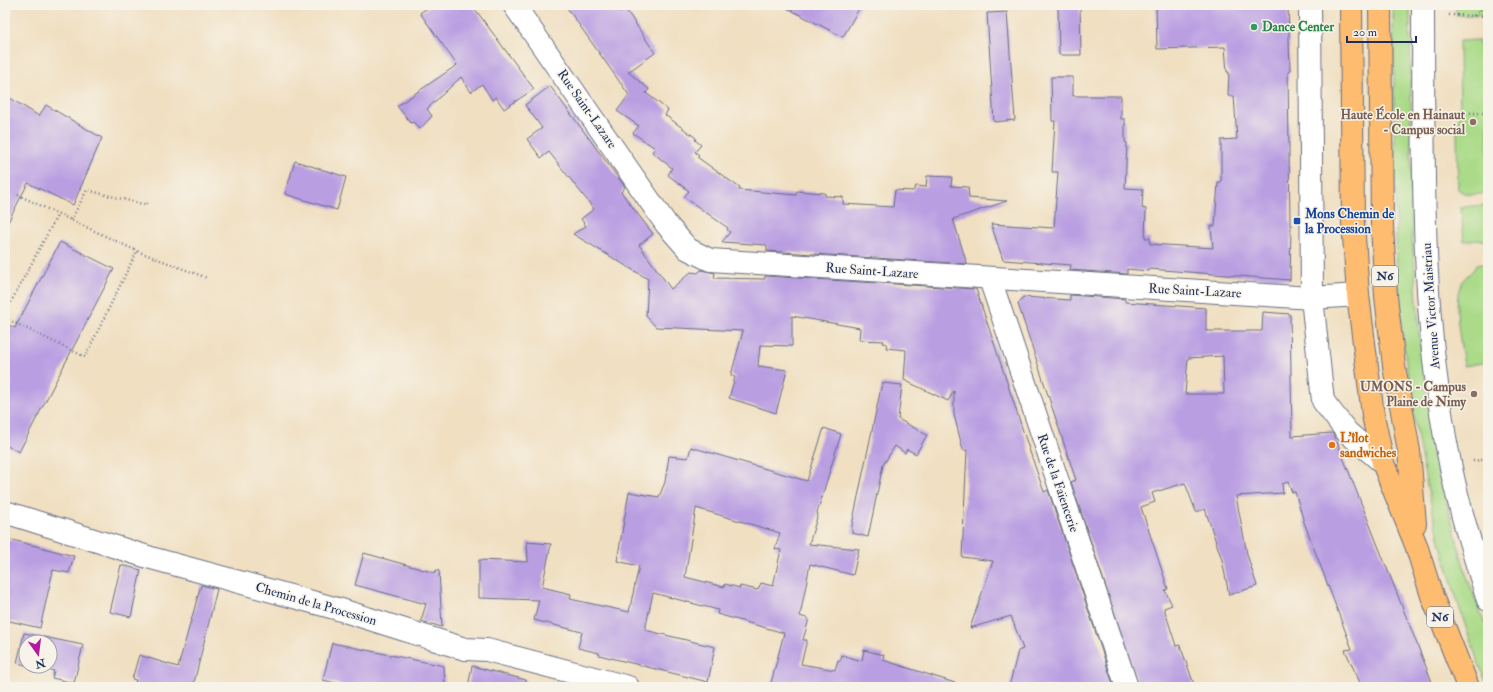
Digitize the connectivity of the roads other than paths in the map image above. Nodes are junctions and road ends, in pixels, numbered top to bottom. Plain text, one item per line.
1 (514, 5) edge
2 (1310, 5) edge
3 (1351, 5) edge
4 (1380, 5) edge
5 (1423, 5) edge
6 (990, 279) junction
7 (1358, 295) junction
8 (1312, 298) junction
9 (1383, 463) junction
10 (5, 512) edge
11 (1416, 545) junction
12 (1488, 600) edge
13 (628, 687) edge
14 (1127, 687) edge
15 (1468, 687) edge

1 - 6 street, Rue Saint-Lazare
2 - 8 street
3 - 7 main road, N6
4 - 11 main road, N6
5 - 12 street, Avenue Victor Maistriau
6 - 8 street, Rue Saint-Lazare
6 - 14 street, Rue de la Faïencerie
7 - 8 street, Rue Saint-Lazare
7 - 9 main road, N6
8 - 9 street
9 - 11 main road, N6
10 - 13 street, Chemin de la Procession
11 - 15 main road, N6

